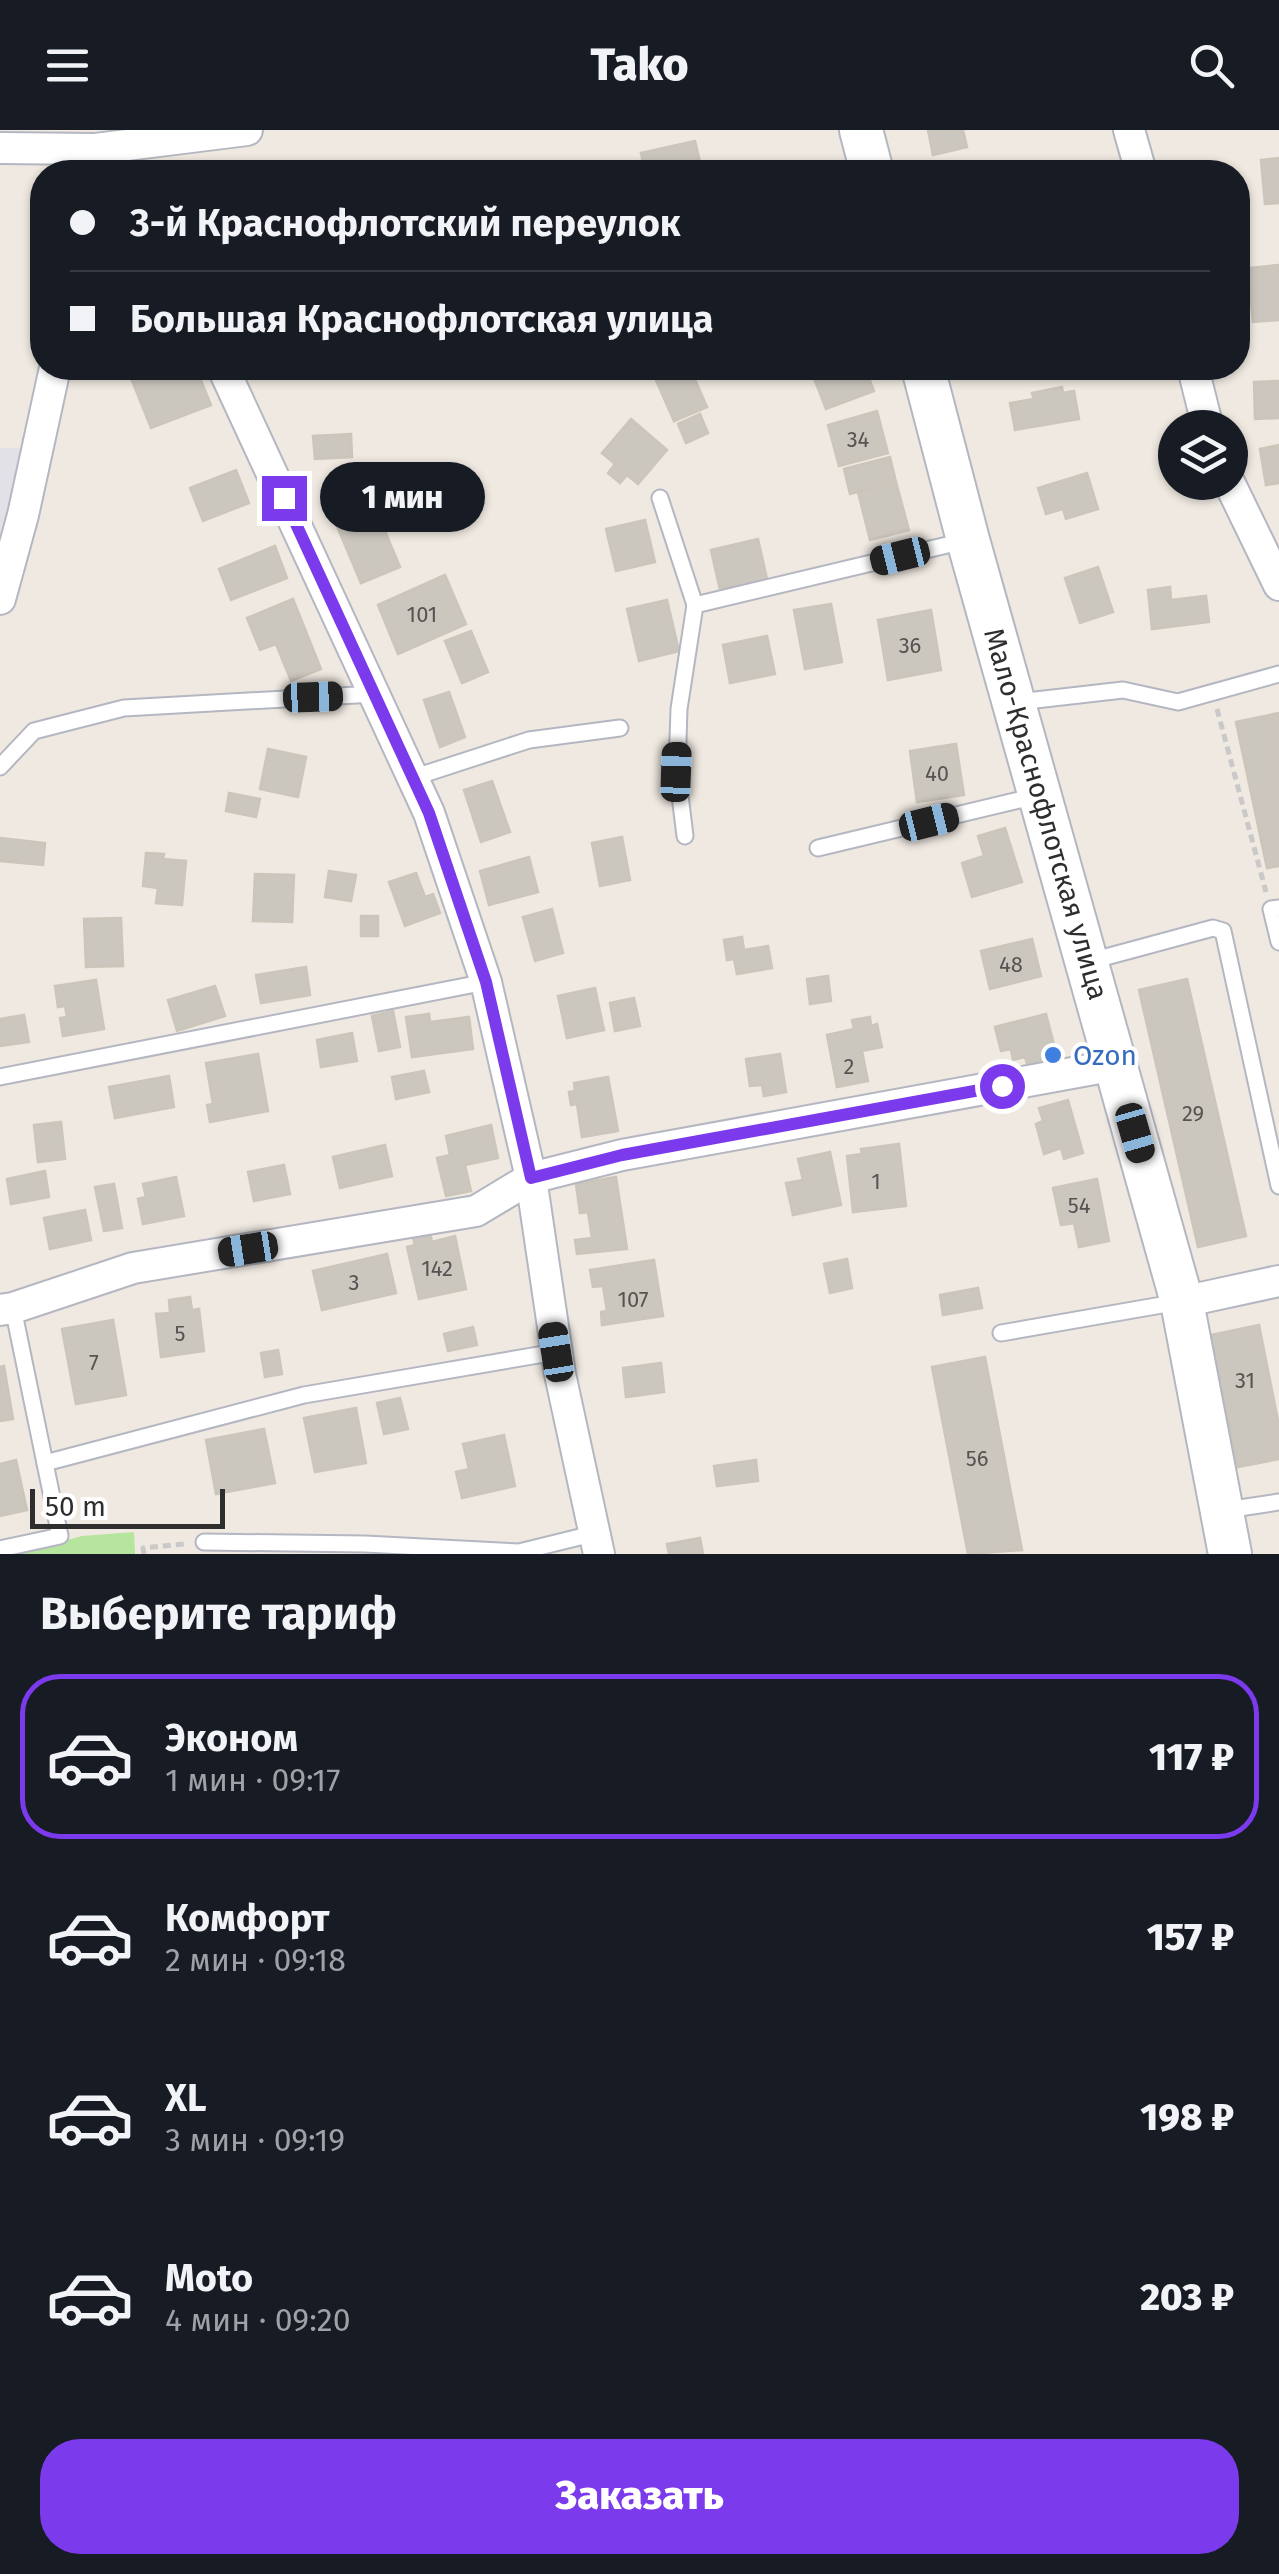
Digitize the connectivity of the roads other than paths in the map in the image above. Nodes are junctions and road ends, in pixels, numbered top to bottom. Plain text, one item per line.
1 (247, 130) edge
2 (861, 130) edge
3 (1129, 130) edge
4 (0, 148) edge
5 (92, 151) edge
6 (869, 160) edge
7 (1138, 160) edge
8 (53, 380) edge
9 (229, 380) edge
10 (926, 380) edge
11 (1197, 380) edge
12 (1204, 410) edge
13 (660, 498) dead end
14 (1238, 500) edge
15 (968, 540) junction
16 (1279, 585) edge
17 (0, 599) edge
18 (696, 605) junction
19 (1279, 674) edge
20 (374, 694) junction
21 (1014, 703) junction
22 (620, 728) dead end
23 (0, 767) edge
24 (412, 778) junction
25 (1040, 795) junction
26 (684, 836) dead end
27 (818, 848) dead end
28 (1275, 909) edge
29 (1279, 942) edge
30 (1087, 962) junction
31 (486, 982) junction
32 (1116, 1065) junction
33 (0, 1077) edge
34 (531, 1178) junction
35 (1279, 1186) edge
36 (1279, 1280) edge
37 (1182, 1302) junction
38 (6, 1309) edge
39 (1001, 1332) dead end
40 (556, 1352) junction
41 (46, 1464) junction
42 (1279, 1502) edge
43 (1222, 1511) junction
44 (204, 1542) road end
45 (595, 1544) edge
46 (0, 1550) edge
47 (1230, 1554) edge

1 - 5 street
2 - 6 street
3 - 7 street
4 - 5 street
8 - 17 street
9 - 20 street
10 - 15 street, Мало-Краснофлотская улица
11 - 12 street
13 - 18 lane
14 - 16 street
15 - 18 lane
15 - 21 street, Мало-Краснофлотская улица
18 - 26 lane
19 - 21 lane
20 - 23 lane
20 - 24 street
21 - 25 street, Мало-Краснофлотская улица
22 - 24 lane
24 - 31 street
25 - 27 lane
25 - 30 street, Мало-Краснофлотская улица
28 - 29 lane
30 - 32 street, Мало-Краснофлотская улица
30 - 35 lane
31 - 33 lane
31 - 34 street
32 - 34 street
32 - 37 street, Мало-Краснофлотская улица
34 - 38 street
34 - 40 street
36 - 37 street
37 - 39 lane
37 - 43 street, Мало-Краснофлотская улица
38 - 41 lane
40 - 41 lane
40 - 45 street
41 - 46 lane
42 - 43 lane
43 - 47 street, Мало-Краснофлотская улица
44 - 45 lane

